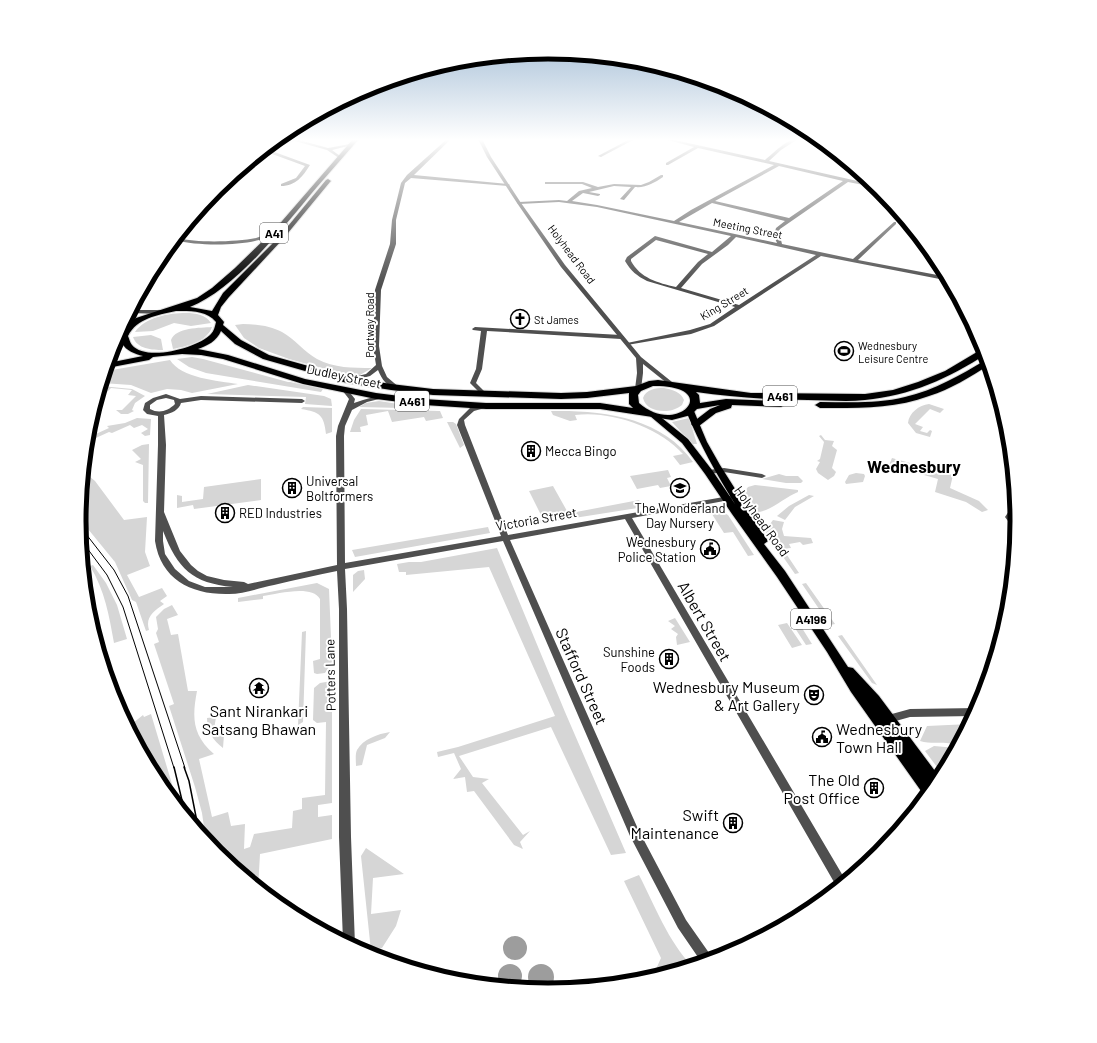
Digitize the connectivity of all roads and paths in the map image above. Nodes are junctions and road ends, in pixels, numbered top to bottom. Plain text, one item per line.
1 (633, 187) edge
2 (313, 188) edge
3 (321, 188) edge
4 (402, 188) edge
5 (510, 188) edge
6 (596, 188) edge
7 (735, 188) edge
8 (836, 188) edge
9 (581, 192) junction
10 (598, 195) dead end
11 (622, 199) dead end
12 (711, 201) junction
13 (568, 202) junction
14 (519, 203) junction
15 (789, 220) junction
16 (675, 223) junction
17 (894, 223) dead end
18 (278, 229) junction
19 (662, 234) dead end
20 (734, 236) junction
21 (655, 238) junction
22 (182, 240) edge
23 (244, 241) junction
24 (780, 245) junction
25 (258, 250) junction
26 (713, 254) junction
27 (820, 254) junction
28 (854, 261) junction
29 (942, 279) edge
30 (677, 289) junction
31 (740, 307) junction
32 (176, 309) junction
33 (137, 312) edge
34 (162, 312) junction
35 (214, 315) junction
36 (220, 324) junction
37 (129, 328) edge
38 (474, 329) dead end
39 (484, 330) junction
40 (621, 337) junction
41 (124, 339) edge
42 (629, 344) junction
43 (179, 352) junction
44 (162, 355) junction
45 (979, 355) edge
46 (639, 358) junction
47 (114, 365) edge
48 (983, 365) edge
49 (379, 366) junction
50 (347, 380) junction
51 (670, 383) junction
52 (683, 387) junction
53 (397, 388) junction
54 (638, 389) junction
55 (345, 390) junction
56 (483, 393) junction
57 (381, 397) junction
58 (178, 401) junction
59 (302, 401) dead end
60 (743, 402) junction
61 (486, 406) junction
62 (350, 408) junction
63 (692, 409) junction
64 (162, 414) junction
65 (650, 414) junction
66 (696, 424) junction
67 (714, 471) junction
68 (762, 476) dead end
69 (731, 498) junction
70 (160, 511) junction
71 (627, 516) junction
72 (506, 538) junction
73 (341, 567) junction
74 (250, 586) junction
75 (969, 712) edge
76 (884, 720) junction
77 (933, 779) edge
78 (930, 783) edge
79 (926, 787) edge
80 (839, 880) edge
81 (349, 938) edge
82 (704, 956) edge

1 - 11 street
2 - 18 highway, A41
3 - 35 highway, A41
4 - 49 street, Portway Road
5 - 14 street, Holyhead Road
6 - 9 street
7 - 12 street
8 - 15 street
9 - 10 street
9 - 13 street
12 - 15 street
12 - 16 street
13 - 14 street, Meeting Street
13 - 16 street, Meeting Street
14 - 40 street, Holyhead Road
15 - 24 street
16 - 20 street, Meeting Street
17 - 28 street
18 - 23 street
18 - 25 highway, A41
19 - 21 street
20 - 24 street, Meeting Street
20 - 26 street
21 - 26 street
21 - 30 street
22 - 23 street
23 - 25 street
24 - 27 street, Meeting Street
25 - 32 highway, A41
26 - 30 street
27 - 28 street, Meeting Street
27 - 31 street, King Street
28 - 29 street, Meeting Street
30 - 31 street
31 - 42 street, King Street
32 - 34 highway
32 - 35 highway
33 - 34 street
34 - 37 highway
35 - 36 highway, Dudley Street
36 - 43 highway
36 - 50 highway, Dudley Street / A461
38 - 39 street
39 - 40 street
39 - 56 street
40 - 42 street, Holyhead Road
41 - 44 highway
42 - 46 street, Holyhead Road
43 - 44 highway
43 - 55 highway, Dudley Street / A461
44 - 47 highway
45 - 52 highway, A461
46 - 51 street, Holyhead Road
46 - 54 street
48 - 60 highway, A461
49 - 50 street, Portway Road
49 - 53 street, Portway Road
50 - 53 highway, Dudley Street / A461
51 - 52 highway, Dudley Street
51 - 54 highway, Dudley Street
52 - 63 highway
53 - 56 highway, Dudley Street / A461
54 - 56 highway, Dudley Street / A461
54 - 65 highway
55 - 57 highway, Dudley Street / A461
55 - 62 street
57 - 61 highway, Dudley Street / A461
57 - 62 street
58 - 59 street
58 - 64 street
58 - 64 street
60 - 63 highway, A461
60 - 66 highway
61 - 65 highway, Dudley Street / A461
61 - 72 street, Stafford Street
62 - 73 street, Potters Lane
63 - 65 highway, Dudley Street
63 - 66 main road, Holyhead Road / A4196
64 - 70 street, Victoria Street
65 - 67 main road, Holyhead Road / A4196
66 - 67 main road, Holyhead Road / A4196
67 - 68 street
67 - 69 main road, Holyhead Road / A4196
69 - 71 street, Victoria Street
69 - 76 main road, Holyhead Road / A4196
70 - 74 street
70 - 74 street, Victoria Street
71 - 72 street, Victoria Street
71 - 80 street, Albert Street
72 - 73 street, Victoria Street
72 - 82 street, Stafford Street
73 - 74 street, Victoria Street
73 - 81 street, Potters Lane
75 - 76 street
76 - 77 main road, Holyhead Road / A4196
76 - 78 street
76 - 79 main road, Holyhead Road / A4196

